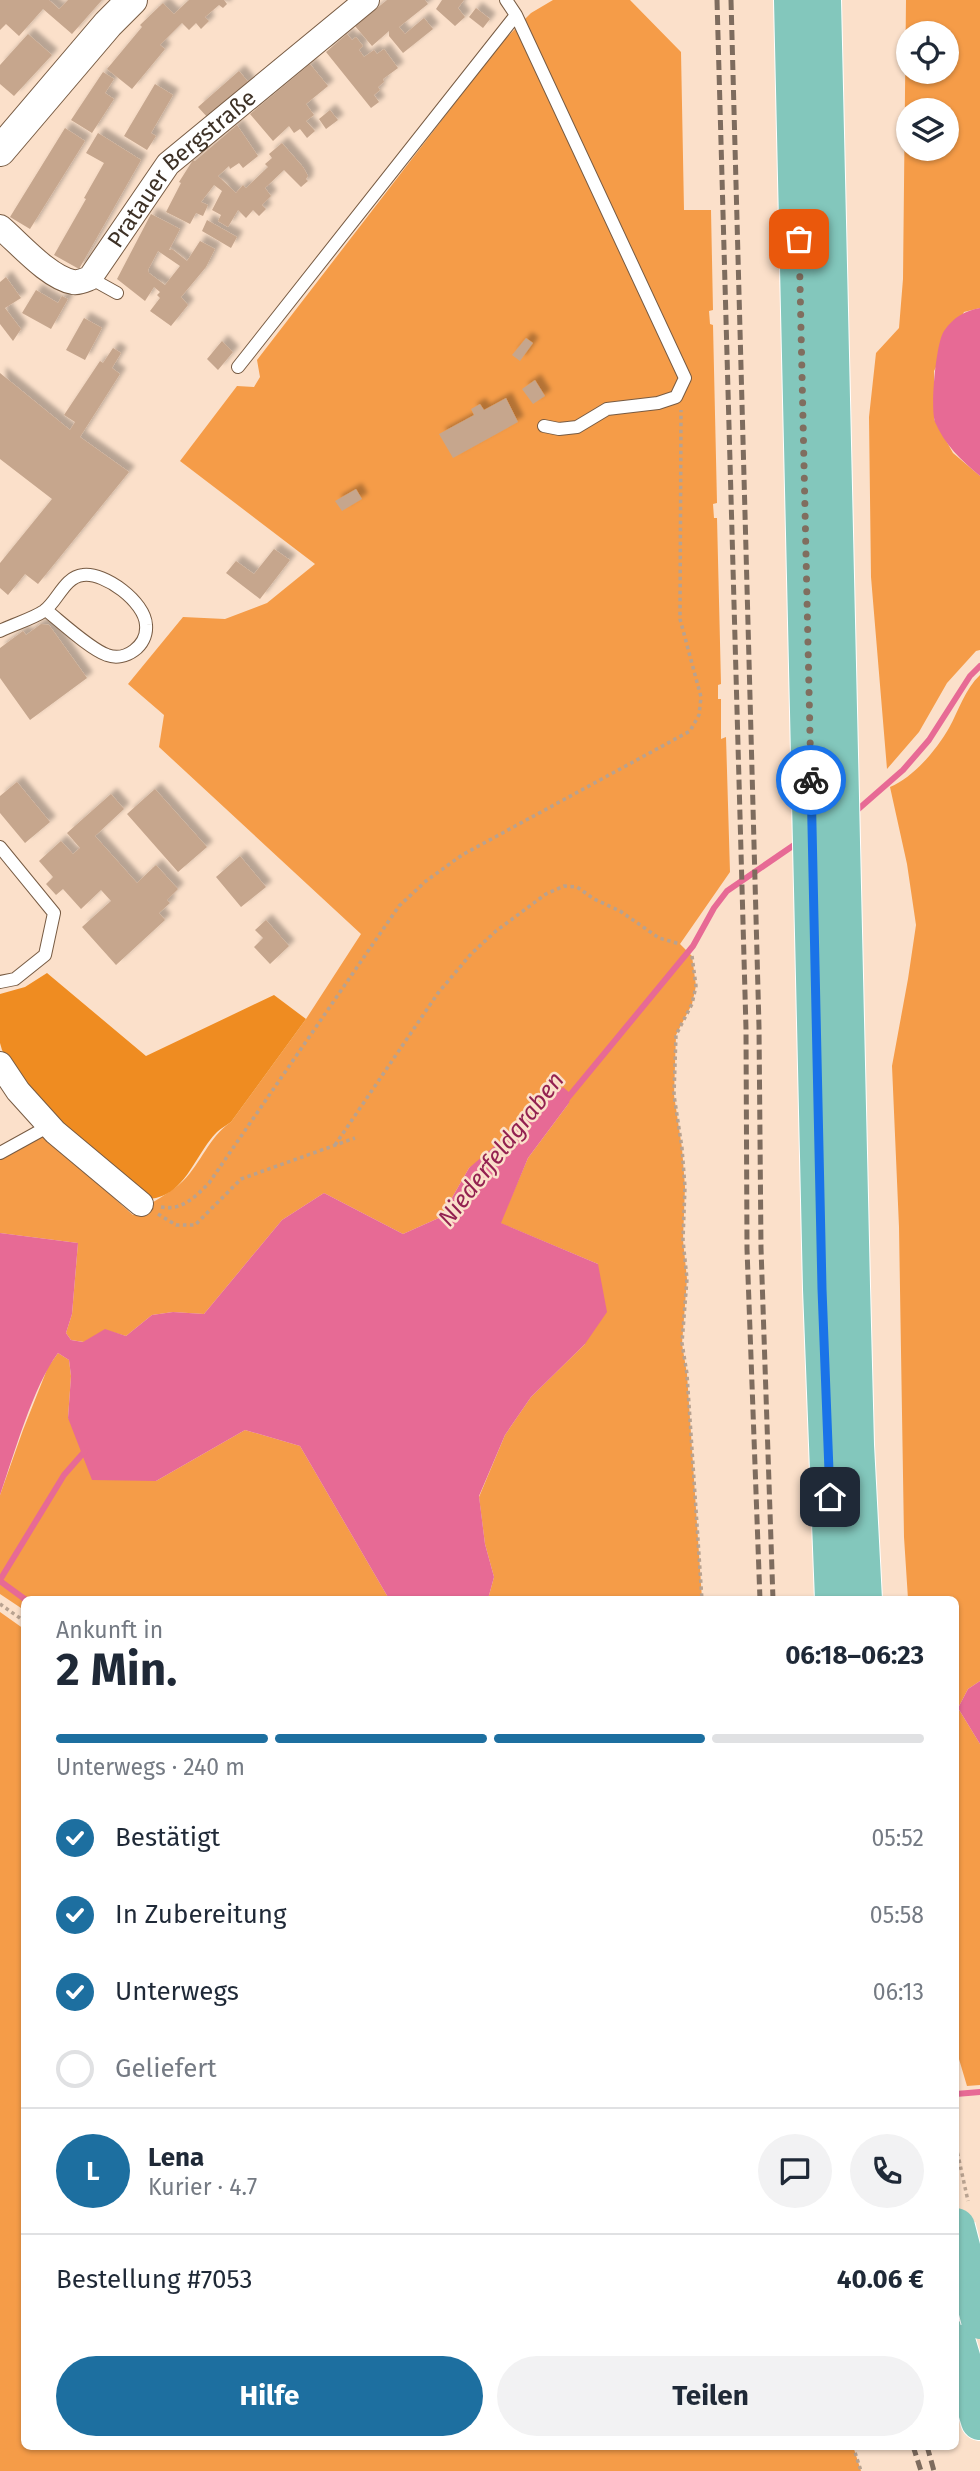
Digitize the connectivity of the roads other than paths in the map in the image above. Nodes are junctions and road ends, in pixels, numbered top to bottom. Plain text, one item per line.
1 (132, 0) edge
2 (367, 0) edge
3 (506, 0) edge
4 (793, 0) edge
5 (822, 0) edge
6 (516, 15) junction
7 (0, 151) edge
8 (0, 227) edge
9 (90, 278) junction
10 (117, 293) dead end
11 (238, 367) dead end
12 (544, 426) dead end
13 (46, 610) junction
14 (0, 631) edge
15 (823, 675) junction
16 (0, 847) edge
17 (831, 980) junction
18 (0, 982) edge
19 (0, 1064) edge
20 (49, 1126) junction
21 (0, 1153) edge
22 (141, 1204) road end
23 (834, 1596) edge
24 (863, 1596) edge
25 (959, 2239) edge
26 (980, 2320) edge
27 (959, 2350) edge
28 (980, 2421) edge

1 - 7 street
2 - 9 street, Pratauer Bergstraße
3 - 6 lane
4 - 15 main road
5 - 15 main road
6 - 11 lane
6 - 12 lane
8 - 9 street
9 - 10 lane
13 - 13 lane
13 - 14 lane
15 - 17 main road
16 - 18 lane
17 - 23 main road
17 - 24 main road
19 - 20 street
20 - 21 lane
20 - 22 street
25 - 26 main road, bridge
27 - 28 main road

